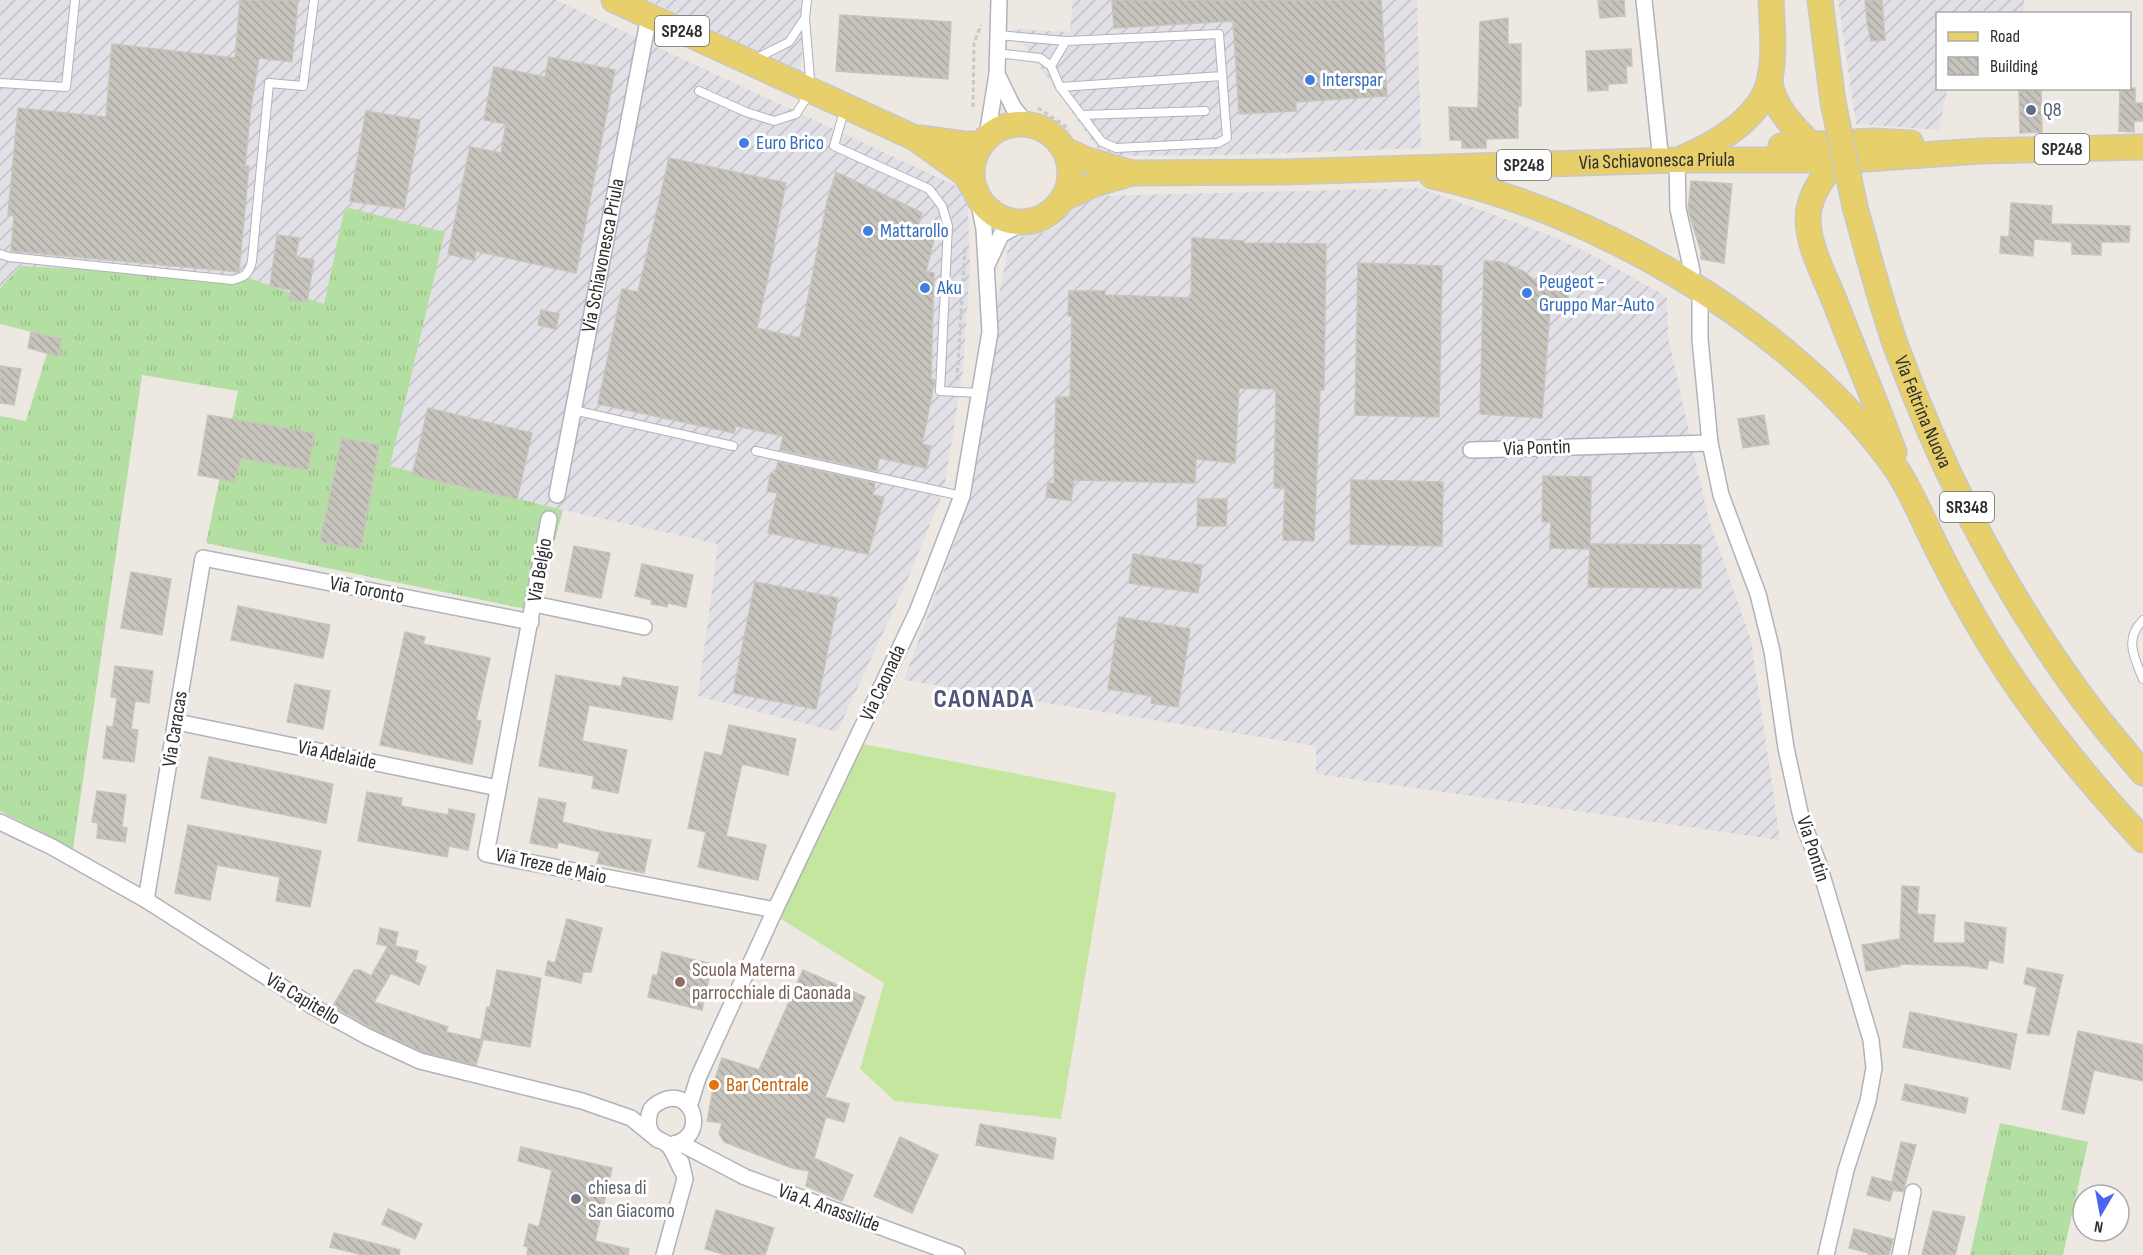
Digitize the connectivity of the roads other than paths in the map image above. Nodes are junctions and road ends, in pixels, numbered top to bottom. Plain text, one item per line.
1 (75, 0) edge
2 (314, 0) edge
3 (614, 0) edge
4 (807, 0) edge
5 (999, 0) edge
6 (1644, 0) edge
7 (1770, 0) edge
8 (1820, 0) edge
9 (649, 16) junction
10 (805, 18) junction
11 (997, 35) junction
12 (1066, 41) junction
13 (997, 53) junction
14 (750, 63) junction
15 (1051, 66) junction
16 (997, 74) junction
17 (1222, 76) junction
18 (1770, 79) junction
19 (0, 82) edge
20 (1060, 87) junction
21 (699, 91) dead end
22 (812, 92) junction
23 (845, 107) junction
24 (1205, 111) dead end
25 (1081, 115) junction
26 (1026, 123) junction
27 (915, 138) junction
28 (984, 140) junction
29 (1811, 144) junction
30 (2143, 147) edge
31 (1065, 150) junction
32 (1971, 150) junction
33 (1669, 160) junction
34 (1838, 160) junction
35 (1388, 169) junction
36 (1132, 173) junction
37 (976, 193) junction
38 (1064, 198) junction
39 (1024, 222) junction
40 (0, 254) edge
41 (987, 266) junction
42 (1695, 288) junction
43 (979, 393) junction
44 (573, 410) junction
45 (1710, 442) junction
46 (733, 446) dead end
47 (1471, 450) dead end
48 (756, 451) dead end
49 (1903, 480) junction
50 (557, 495) dead end
51 (962, 496) junction
52 (549, 519) dead end
53 (203, 558) joint
54 (534, 604) junction
55 (2143, 620) edge
56 (531, 622) junction
57 (644, 627) dead end
58 (2143, 679) edge
59 (177, 722) junction
60 (2143, 773) edge
61 (498, 788) junction
62 (0, 822) edge
63 (2143, 840) edge
64 (146, 900) junction
65 (775, 910) junction
66 (698, 1078) junction
67 (671, 1098) junction
68 (652, 1108) junction
69 (692, 1112) junction
70 (631, 1118) junction
71 (671, 1143) junction
72 (704, 1155) junction
73 (1913, 1192) dead end
74 (664, 1255) edge
75 (957, 1255) edge
76 (1826, 1255) edge
77 (1900, 1255) edge

1 - 19 lane
2 - 40 lane
3 - 9 main road, SP248
4 - 10 lane
5 - 11 street
6 - 33 street, Via Pontin
7 - 18 main road
8 - 60 main road, Via Feltrina Nuova / SR348, bridge
9 - 14 main road, SP248
9 - 44 street, Via Schiavonesca Priula
10 - 14 lane
10 - 22 lane
11 - 12 lane
11 - 13 street
12 - 15 lane
12 - 17 lane
13 - 15 lane
13 - 16 street
14 - 22 main road, SP248
15 - 20 lane
16 - 26 street
16 - 28 street
17 - 20 lane
17 - 25 lane
18 - 29 main road
18 - 33 main road
20 - 25 lane
21 - 22 lane
22 - 23 main road, SP248
23 - 27 main road, SP248
23 - 43 lane
24 - 25 lane
26 - 28 main road
26 - 31 main road
27 - 28 main road, SP248
27 - 37 main road, SP248
28 - 37 main road
29 - 32 main road
29 - 33 main road
29 - 34 main road
30 - 32 main road, SP248
31 - 36 main road, Via Schiavonesca Priula / SP248
31 - 38 main road
32 - 34 main road
33 - 34 main road, Via Schiavonesca Priula / SP248
33 - 35 main road, Via Schiavonesca Priula / SP248
33 - 42 street, Via Pontin
34 - 49 main road
35 - 36 main road, Via Schiavonesca Priula / SP248
35 - 42 main road
36 - 38 main road, Via Schiavonesca Priula / SP248
37 - 39 main road
37 - 41 street, Via Caonada
38 - 39 main road
39 - 41 street, Via Caonada
41 - 43 street, Via Caonada
42 - 45 street, Via Pontin
42 - 49 main road
43 - 51 street, Via Caonada
44 - 46 lane
44 - 50 street, Via Schiavonesca Priula
45 - 47 street, Via Pontin
45 - 76 street, Via Pontin
48 - 51 lane
49 - 63 main road
51 - 65 street, Via Caonada
52 - 54 street, Via Belgio
53 - 56 street, Via Toronto
53 - 59 street, Via Caracas
54 - 56 street, Via Belgio
54 - 57 street
55 - 58 lane
56 - 61 street, Via Treze de Maio
59 - 61 street, Via Adelaide
59 - 64 street, Via Caracas
61 - 65 street, Via Treze de Maio
62 - 64 street, Via Capitello
64 - 70 street, Via Capitello
65 - 66 street, Via Caonada
66 - 67 street, Via Caonada
66 - 69 street, Via Caonada
67 - 68 street, Via Caonada
67 - 69 street
68 - 70 street
68 - 71 street
69 - 71 street, Via Caonada
69 - 72 street
70 - 71 street, Via Capitello
71 - 72 street, Via A. Anassilide
71 - 74 street
72 - 75 street, Via A. Anassilide
73 - 77 street

